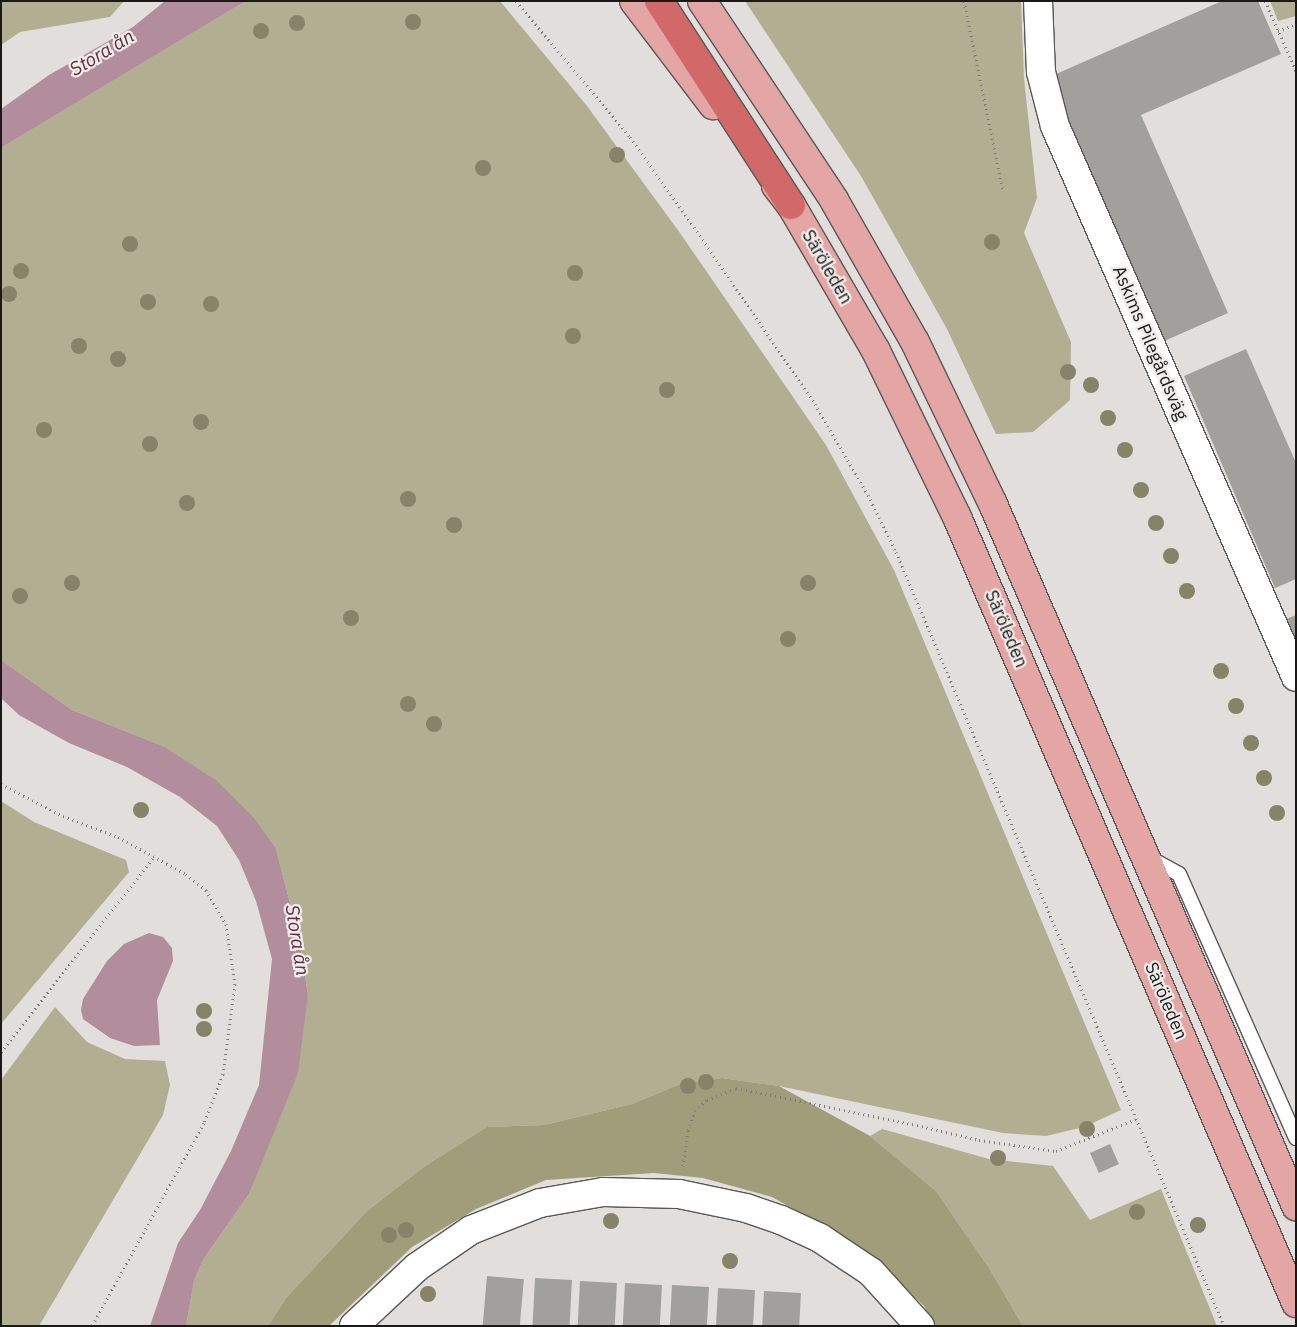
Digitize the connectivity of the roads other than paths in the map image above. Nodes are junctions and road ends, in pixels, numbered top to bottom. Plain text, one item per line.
1 (634, 1) edge
2 (659, 1) edge
3 (702, 1) edge
4 (1038, 1) edge
5 (791, 205) junction
6 (1296, 677) edge
7 (1142, 854) junction
8 (1296, 1138) edge
9 (1296, 1206) edge
10 (1296, 1303) edge
11 (354, 1326) edge
12 (920, 1326) edge

1 - 5 main road, Säröleden
2 - 5 highway
3 - 7 main road, Säröleden
4 - 6 street, Askims Pilegårdsväg
5 - 10 main road, Säröleden
7 - 8 lane
7 - 9 main road, Säröleden
11 - 12 street

